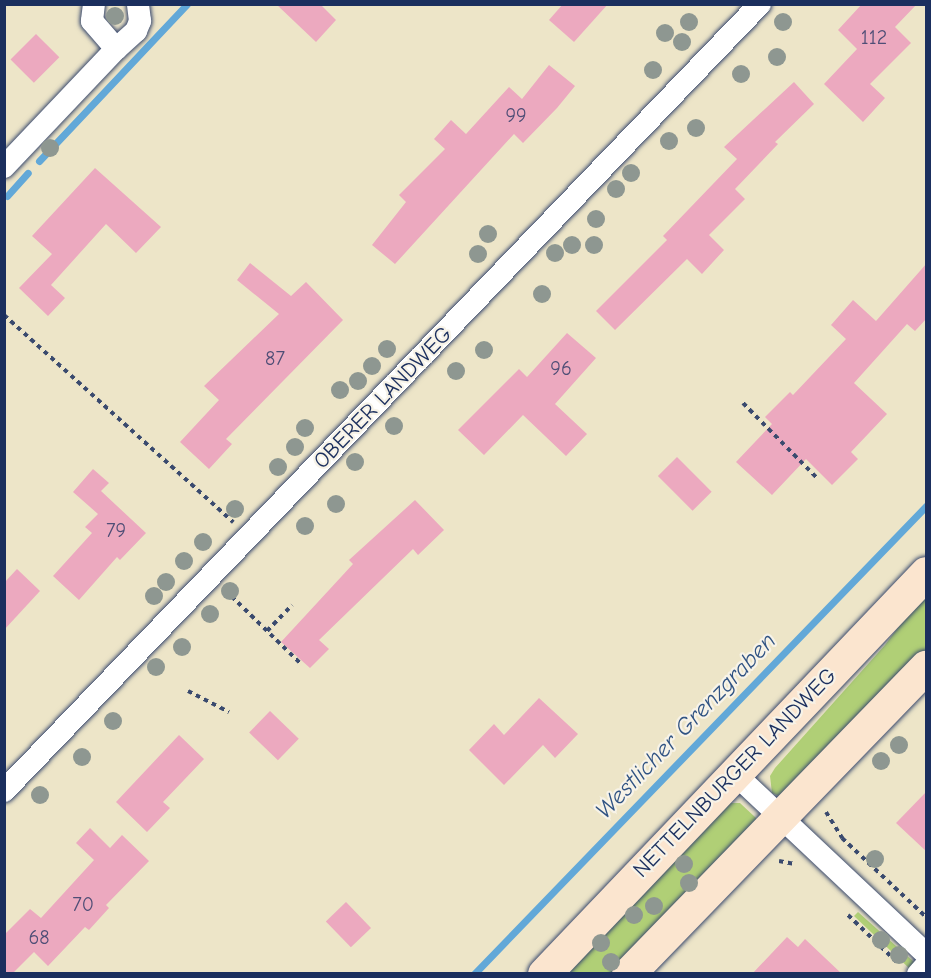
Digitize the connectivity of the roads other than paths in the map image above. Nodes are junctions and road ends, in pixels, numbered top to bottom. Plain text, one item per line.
1 (138, 4) edge
2 (760, 4) edge
3 (88, 7) edge
4 (116, 49) junction
5 (4, 167) edge
6 (927, 573) edge
7 (927, 667) edge
8 (734, 773) junction
9 (4, 792) edge
10 (783, 816) junction
11 (927, 954) edge
12 (927, 965) edge
13 (909, 970) edge
14 (544, 974) edge
15 (628, 974) edge

1 - 4 street
2 - 9 street, OBERER LANDWEG
3 - 4 street
4 - 5 street
6 - 8 main road, NETTELNBURGER LANDWEG
7 - 10 main road
8 - 10 street
8 - 14 main road, NETTELNBURGER LANDWEG
10 - 11 street
10 - 15 main road
12 - 13 street

